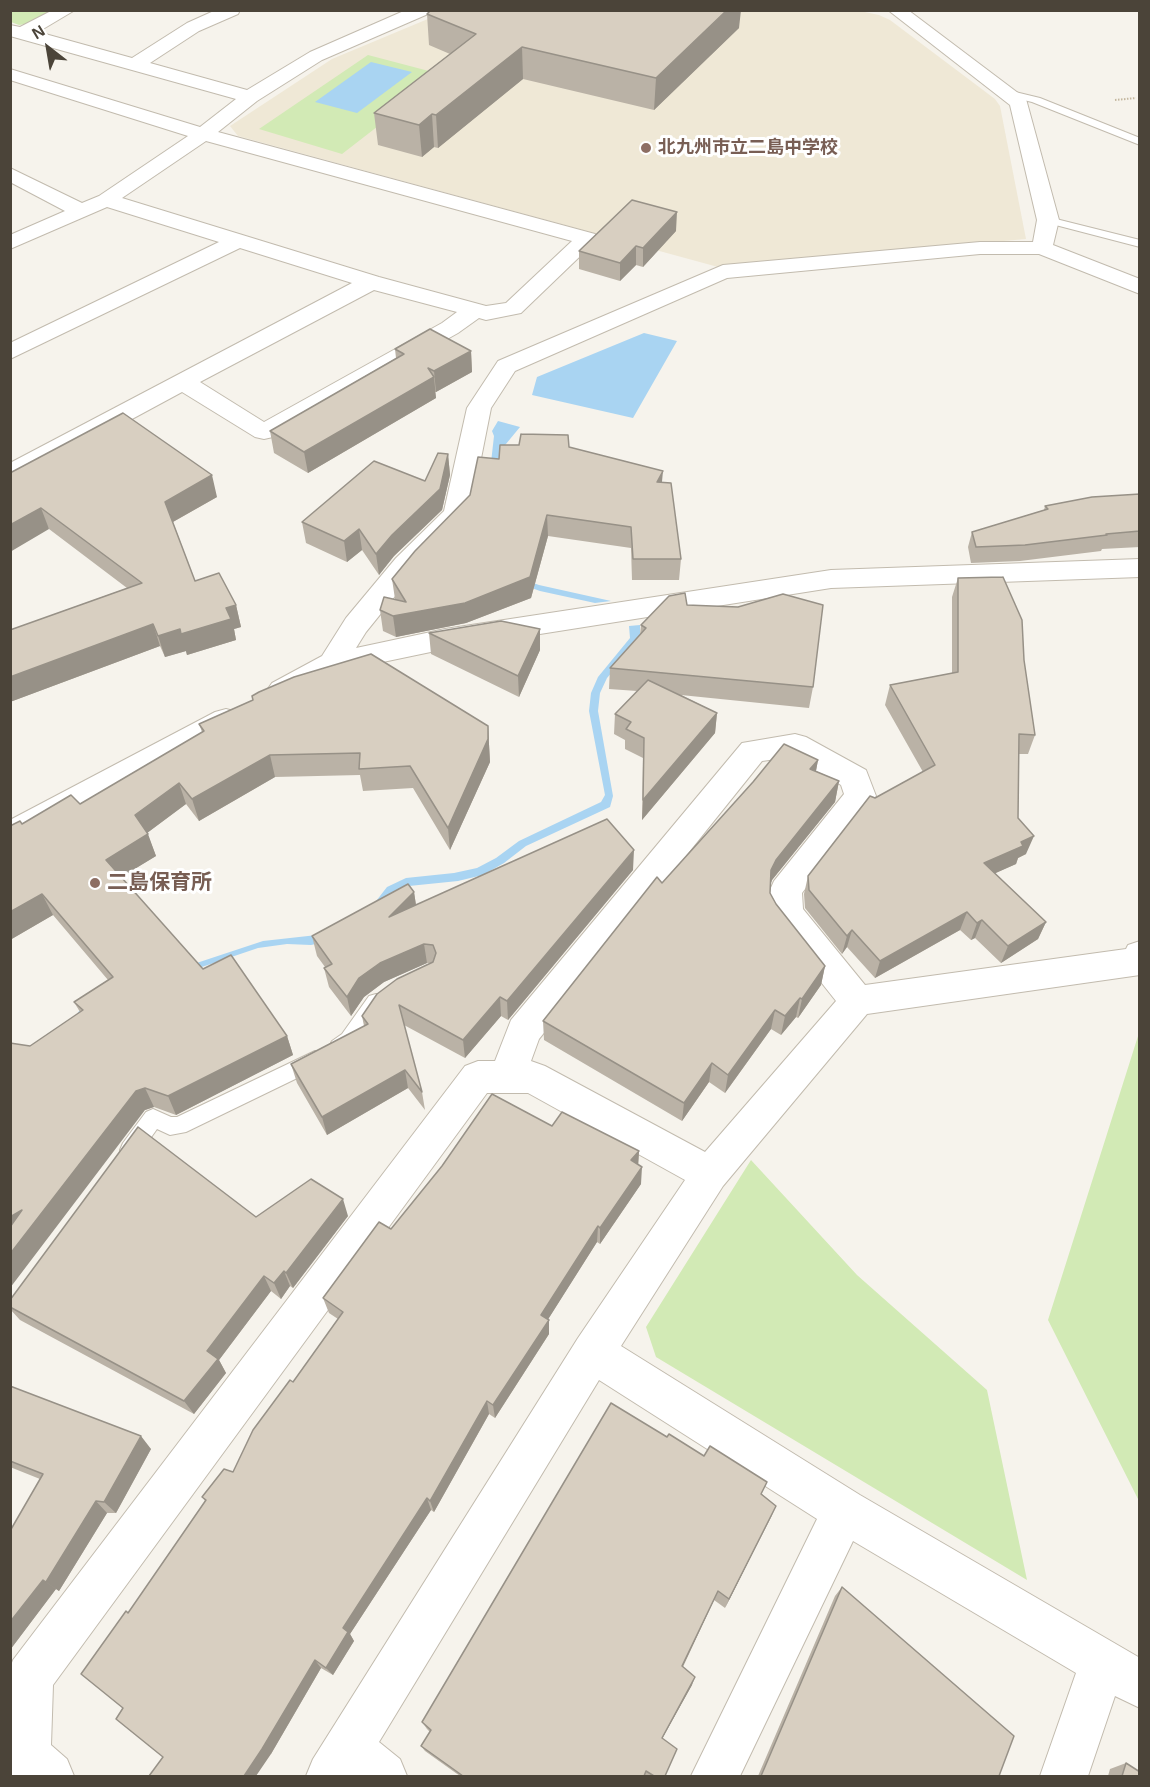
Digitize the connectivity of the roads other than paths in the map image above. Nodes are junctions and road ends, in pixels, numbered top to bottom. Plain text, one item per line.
1 (67, 10) edge
2 (232, 10) edge
3 (422, 10) edge
4 (896, 10) edge
5 (17, 31) edge
6 (136, 64) junction
7 (10, 74) edge
8 (1007, 93) junction
9 (250, 97) junction
10 (203, 134) junction
11 (1140, 142) edge
12 (10, 174) edge
13 (106, 200) junction
14 (82, 211) junction
15 (1048, 220) junction
16 (236, 242) junction
17 (10, 243) edge
18 (1140, 244) edge
19 (1042, 248) junction
20 (371, 282) junction
21 (1140, 287) edge
22 (475, 310) junction
23 (10, 352) edge
24 (183, 382) junction
25 (10, 474) edge
26 (1140, 568) edge
27 (332, 663) junction
28 (10, 836) edge
29 (1140, 955) edge
30 (392, 990) edge
31 (857, 1001) junction
32 (507, 1077) junction
33 (118, 1166) edge
34 (710, 1174) junction
35 (593, 1352) junction
36 (844, 1511) junction
37 (1121, 1674) edge
38 (354, 1767) edge
39 (50, 1776) edge
40 (715, 1776) edge
41 (1064, 1776) edge

1 - 5 street
2 - 6 street
3 - 9 street
4 - 8 street
5 - 6 street
6 - 9 street
7 - 10 street
8 - 11 lane
8 - 15 street
9 - 10 street
10 - 13 street
10 - 22 street
12 - 14 street
13 - 14 street
13 - 16 street
14 - 17 street
15 - 18 lane
15 - 19 street
16 - 20 street
16 - 23 street
19 - 21 street
19 - 27 street
20 - 22 street
20 - 24 street
22 - 24 street
24 - 25 street
26 - 27 street
27 - 28 street
29 - 31 street
30 - 33 lane
31 - 32 street
31 - 34 street
32 - 34 street
32 - 39 street
34 - 35 street
35 - 36 street
35 - 38 street
36 - 37 street
36 - 40 street
37 - 41 street

